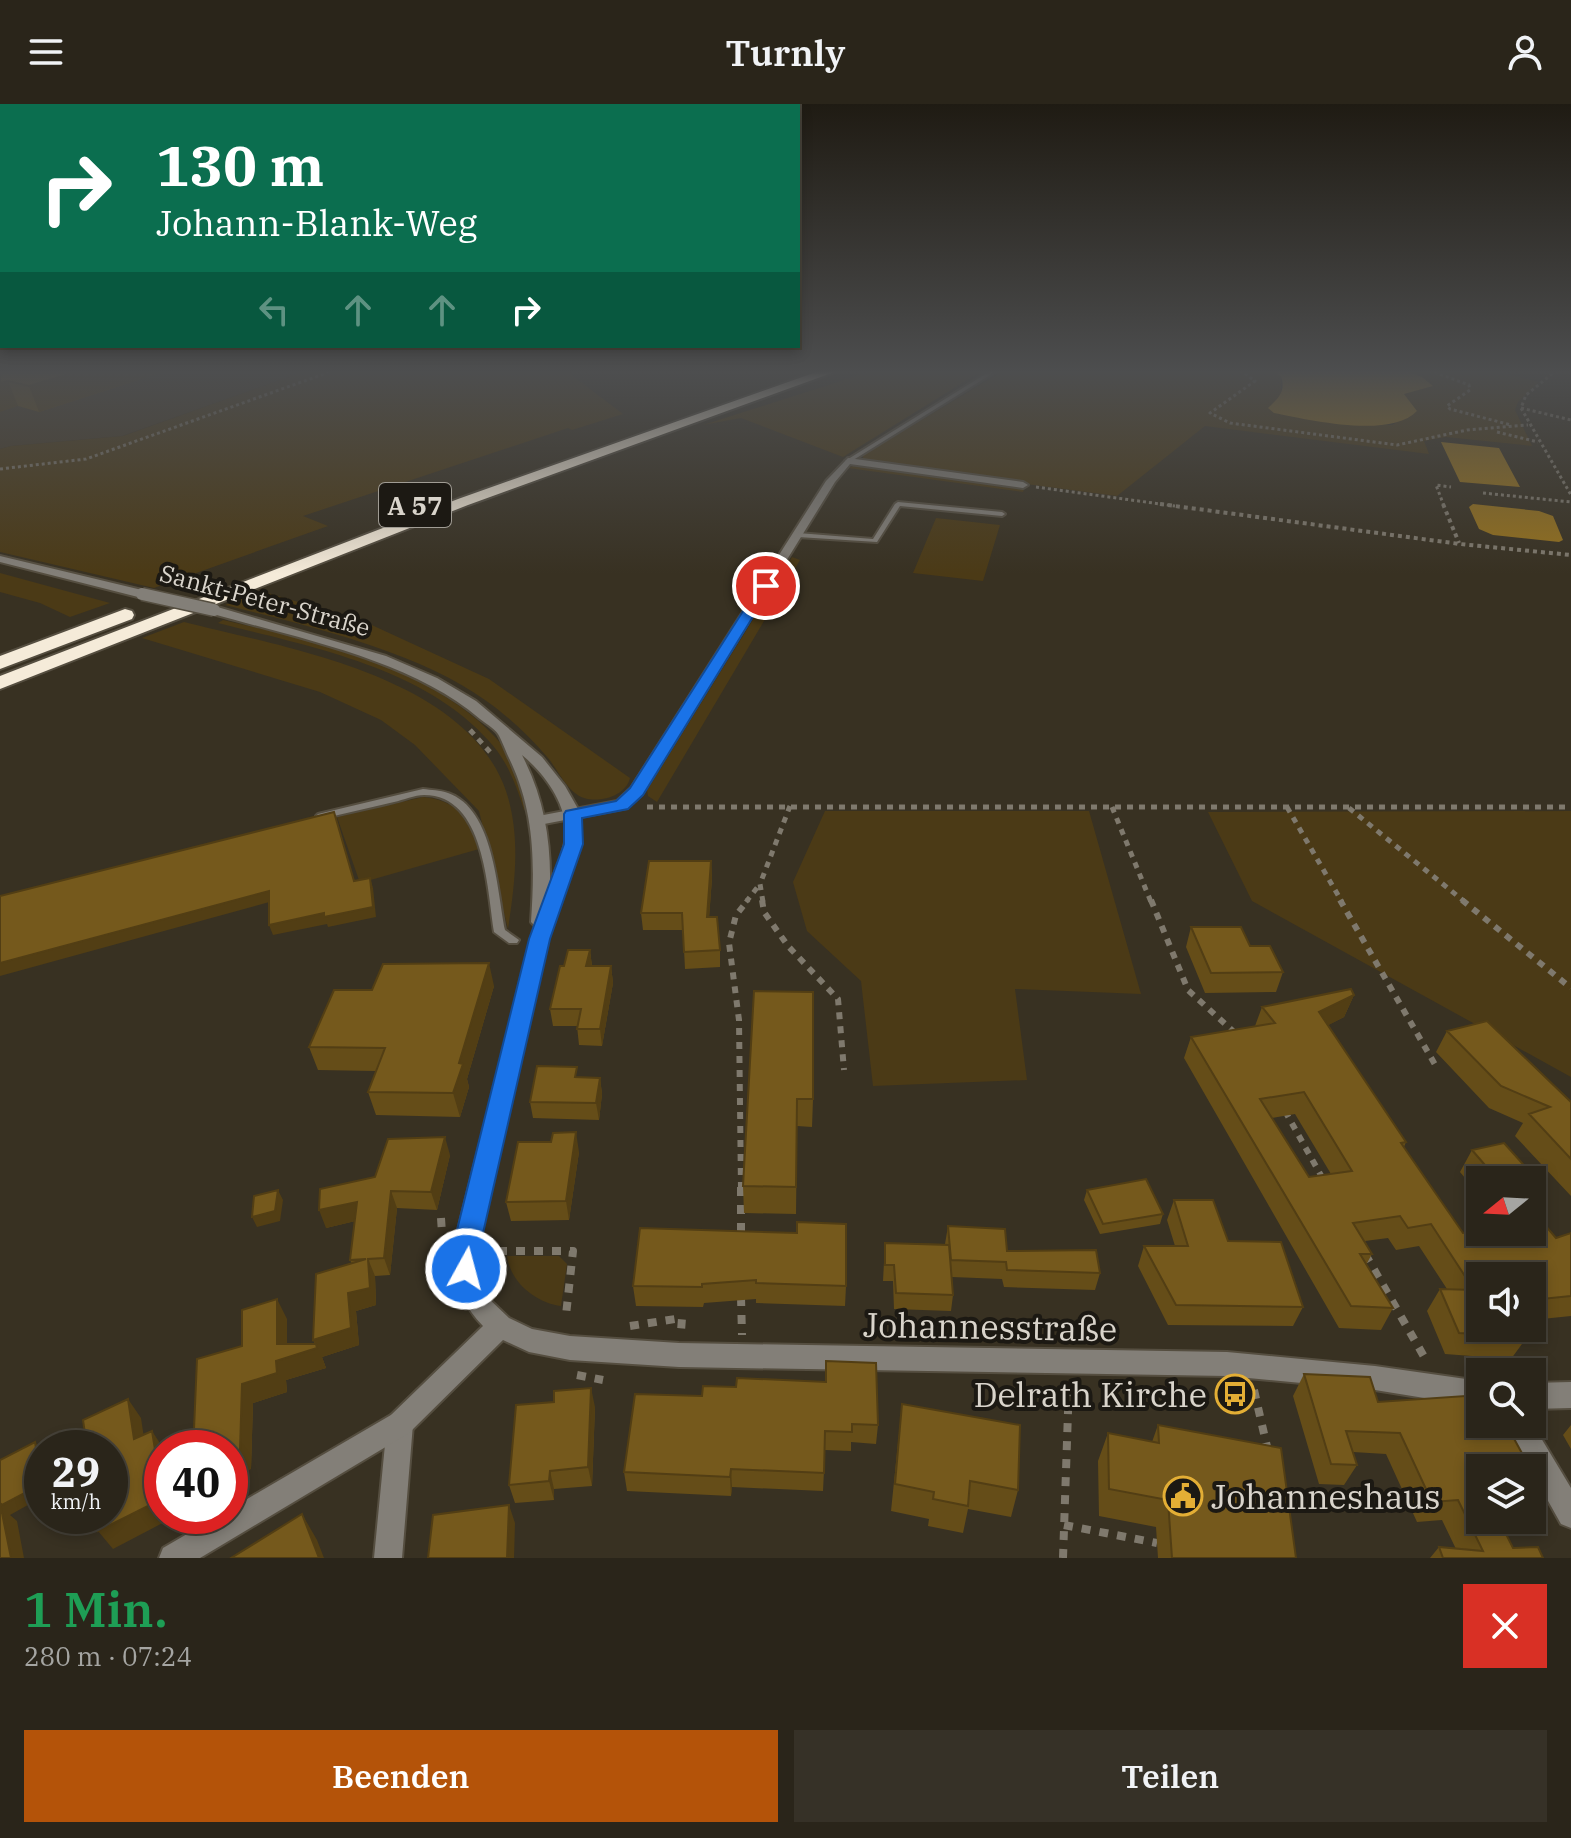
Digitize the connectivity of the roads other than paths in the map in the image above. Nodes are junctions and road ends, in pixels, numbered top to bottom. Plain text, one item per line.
1 (607, 438) edge
2 (643, 438) edge
3 (886, 438) edge
4 (848, 461) junction
5 (1023, 485) road end
6 (1002, 514) dead end
7 (798, 535) junction
8 (0, 559) edge
9 (0, 663) edge
10 (0, 683) edge
11 (501, 728) junction
12 (573, 814) junction
13 (314, 817) edge
14 (539, 820) junction
15 (539, 939) junction
16 (513, 940) dead end
17 (500, 1326) junction
18 (1466, 1392) edge
19 (1571, 1395) edge
20 (1546, 1396) edge
21 (400, 1424) junction
22 (1526, 1438) edge
23 (1571, 1514) edge
24 (173, 1558) edge
25 (388, 1558) edge

1 - 9 highway, A 57
2 - 10 highway, A 57
3 - 4 lane
4 - 5 street
4 - 7 street
6 - 7 lane
7 - 12 street
8 - 11 street, Sankt-Peter-Straße, bridge
11 - 12 street, Sankt-Peter-Straße
11 - 14 street, Sankt-Peter-Straße
12 - 14 street
12 - 15 street, Sankt-Peter-Straße
13 - 16 lane
14 - 15 street, Sankt-Peter-Straße
15 - 17 street, Sankt-Peter-Straße
17 - 18 street, Johannesstraße
17 - 21 street
19 - 20 street
21 - 24 street
21 - 25 street
22 - 23 street

